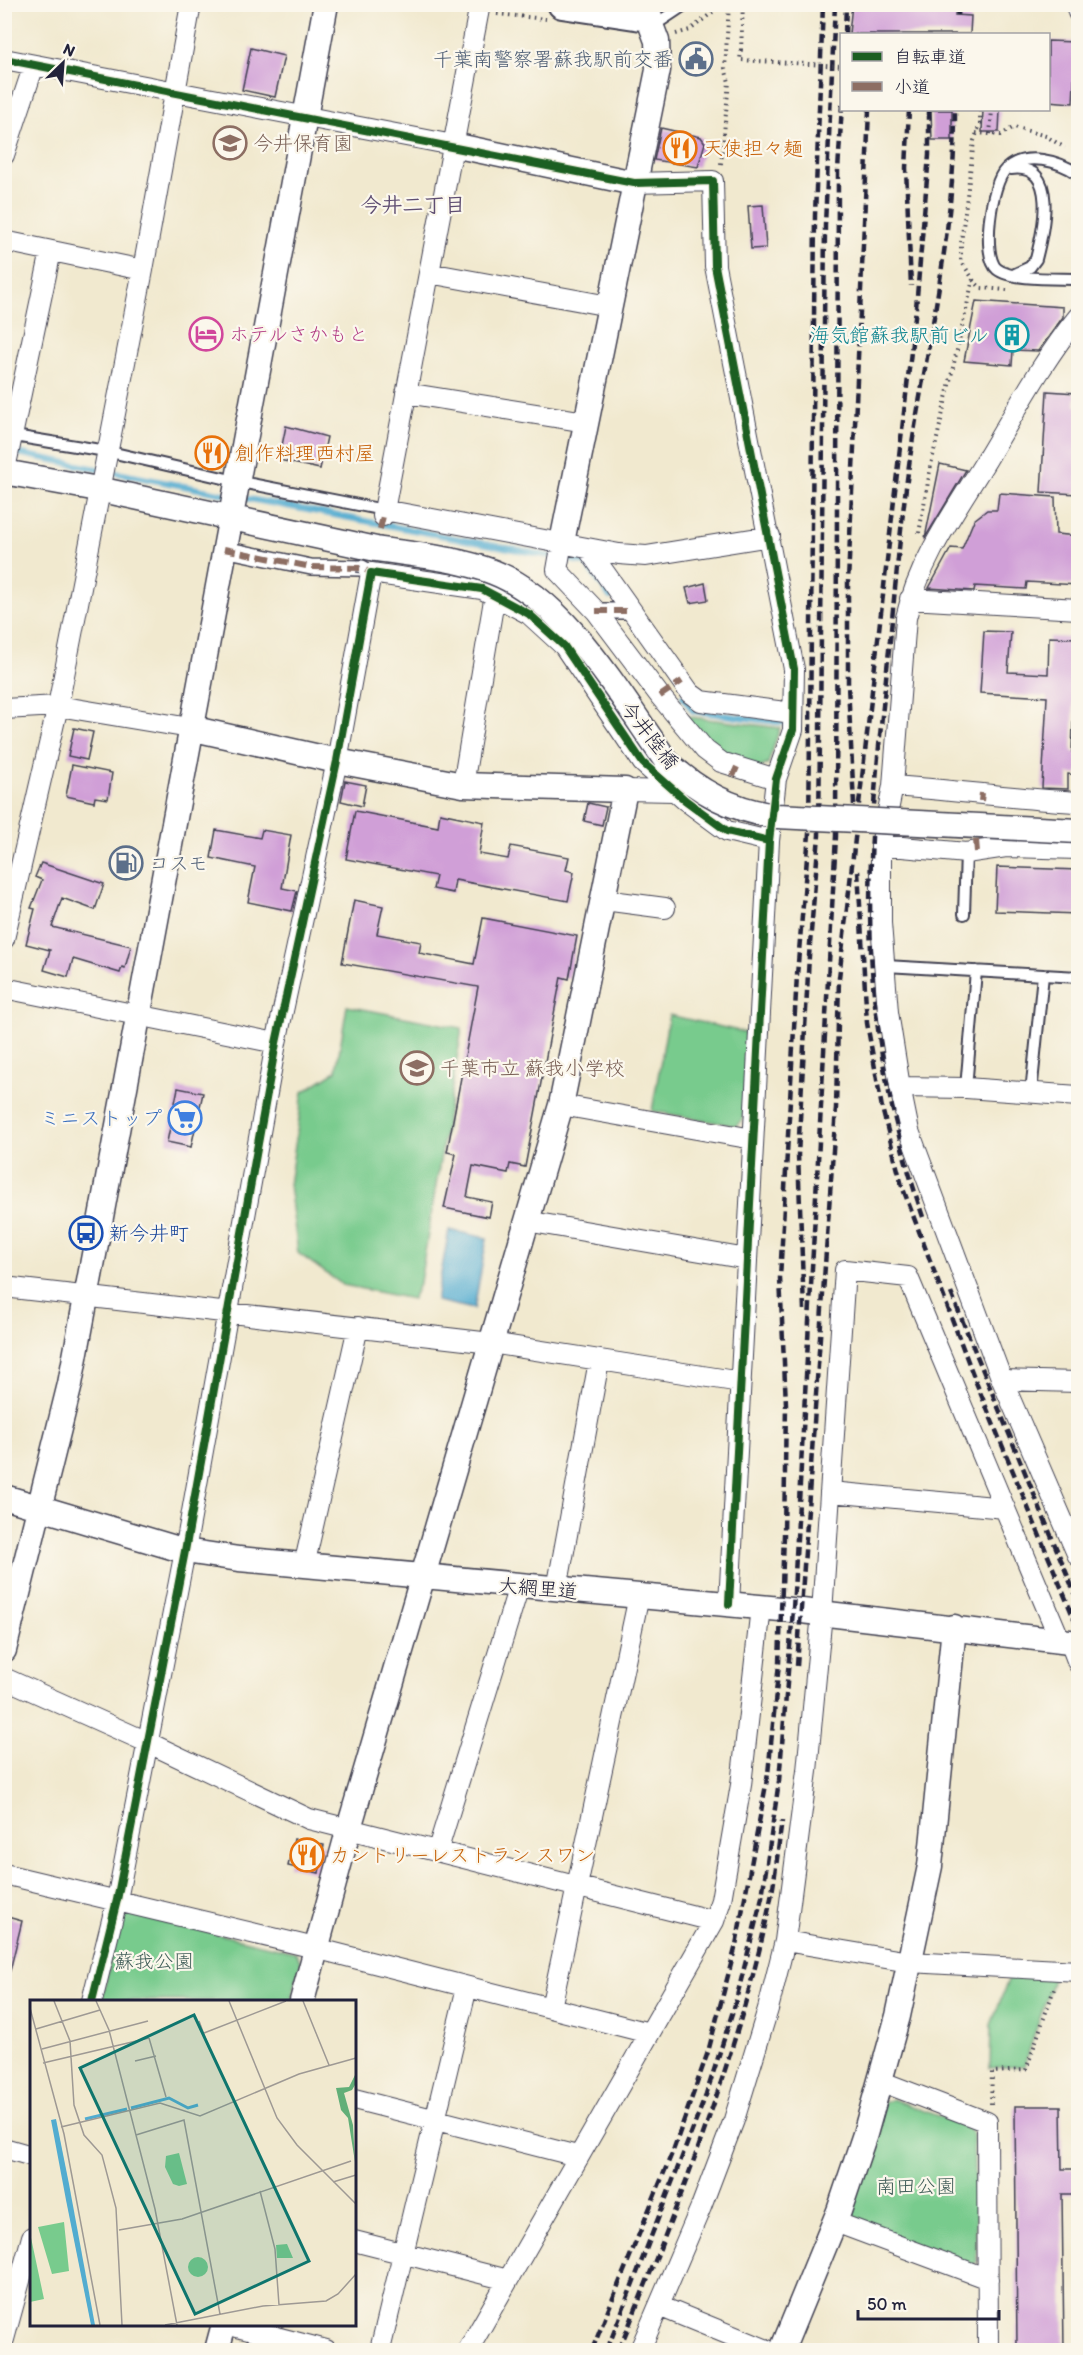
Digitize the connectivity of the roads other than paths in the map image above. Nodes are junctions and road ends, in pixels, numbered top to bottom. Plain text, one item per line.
1 (190, 4) edge
2 (326, 4) edge
3 (686, 4) edge
4 (1076, 4) edge
5 (487, 10) edge
6 (651, 11) edge
7 (1078, 12) edge
8 (560, 13) edge
9 (4, 59) edge
10 (34, 65) junction
11 (176, 92) junction
12 (304, 117) junction
13 (453, 146) junction
14 (4, 155) edge
15 (1005, 170) junction
16 (1078, 174) edge
17 (634, 183) junction
18 (4, 241) edge
19 (51, 251) junction
20 (143, 270) junction
21 (429, 273) junction
22 (1007, 274) junction
23 (1078, 279) edge
24 (609, 306) junction
25 (1078, 316) edge
26 (406, 393) junction
27 (586, 422) junction
28 (8, 435) edge
29 (106, 451) junction
30 (5, 472) edge
31 (236, 481) junction
32 (98, 489) junction
33 (230, 517) junction
34 (381, 526) junction
35 (770, 536) junction
36 (562, 542) junction
37 (224, 549) junction
38 (588, 549) junction
39 (371, 573) junction
40 (495, 594) junction
41 (910, 599) junction
42 (1078, 609) edge
43 (596, 611) junction
44 (631, 611) junction
45 (682, 681) junction
46 (660, 696) junction
47 (58, 706) junction
48 (4, 709) edge
49 (793, 713) junction
50 (190, 728) junction
51 (337, 761) junction
52 (776, 779) junction
53 (463, 785) junction
54 (893, 786) junction
55 (626, 790) junction
56 (674, 791) junction
57 (1078, 802) edge
58 (1078, 831) edge
59 (769, 841) junction
60 (881, 846) junction
61 (973, 848) junction
62 (1078, 849) edge
63 (604, 900) junction
64 (664, 908) dead end
65 (964, 914) dead end
66 (4, 939) edge
67 (886, 966) junction
68 (976, 971) junction
69 (1043, 975) junction
70 (1078, 977) edge
71 (4, 988) edge
72 (138, 1016) junction
73 (276, 1043) junction
74 (900, 1087) junction
75 (966, 1088) junction
76 (1031, 1093) junction
77 (1078, 1096) edge
78 (561, 1105) junction
79 (753, 1139) junction
80 (526, 1221) junction
81 (747, 1259) junction
82 (4, 1287) edge
83 (85, 1297) junction
84 (229, 1312) junction
85 (358, 1327) junction
86 (491, 1343) junction
87 (599, 1361) junction
88 (1002, 1380) junction
89 (741, 1382) junction
90 (1078, 1382) edge
91 (830, 1492) junction
92 (4, 1497) edge
93 (39, 1506) junction
94 (1005, 1508) junction
95 (185, 1551) junction
96 (1078, 1556) edge
97 (304, 1566) junction
98 (422, 1578) junction
99 (519, 1586) junction
100 (557, 1589) junction
101 (639, 1596) junction
102 (729, 1604) junction
103 (761, 1607) junction
104 (822, 1613) junction
105 (954, 1627) junction
106 (1072, 1647) edge
107 (4, 1650) edge
108 (4, 1678) edge
109 (147, 1742) junction
110 (349, 1828) junction
111 (438, 1849) junction
112 (4, 1874) edge
113 (579, 1887) junction
114 (117, 1900) junction
115 (714, 1921) junction
116 (785, 1941) junction
117 (315, 1948) junction
118 (909, 1962) junction
119 (1069, 1970) edge
120 (467, 1987) junction
121 (92, 2000) edge
122 (302, 2000) edge
123 (551, 2008) junction
124 (649, 2033) junction
125 (880, 2081) junction
126 (356, 2100) edge
127 (435, 2120) junction
128 (4, 2148) edge
129 (30, 2155) edge
130 (577, 2156) junction
131 (835, 2222) junction
132 (356, 2241) edge
133 (30, 2251) edge
134 (403, 2253) junction
135 (27, 2273) edge
136 (988, 2279) junction
137 (508, 2280) junction
138 (659, 2306) junction
139 (225, 2325) edge
140 (229, 2325) edge
141 (4, 2339) edge
142 (217, 2350) edge
143 (326, 2350) edge
144 (380, 2350) edge
145 (468, 2350) edge
146 (640, 2350) edge
147 (767, 2350) edge
148 (782, 2350) edge
149 (988, 2350) edge

1 - 11 street
2 - 12 street
3 - 6 lane
4 - 7 street
5 - 13 street
6 - 8 main road
6 - 17 street
9 - 10 street
10 - 11 street
10 - 14 street
11 - 12 street
11 - 20 street
12 - 13 street
12 - 31 street
13 - 17 street
13 - 21 street
15 - 16 lane
15 - 22 lane
15 - 22 lane
17 - 24 street
17 - 35 street
18 - 19 street
19 - 20 street
19 - 28 street
20 - 29 street
21 - 24 street
21 - 26 street
22 - 23 lane
24 - 27 street
25 - 41 street
26 - 27 street
26 - 34 street
27 - 36 street
28 - 29 lane
28 - 30 street
29 - 31 lane
29 - 32 street
30 - 32 street, 今井陸橋
31 - 33 street
31 - 34 lane
32 - 33 street, 今井陸橋
32 - 47 street
33 - 34 street, 今井陸橋
33 - 37 street
34 - 36 street
34 - 58 street, 今井陸橋, bridge
35 - 38 street
35 - 49 street
36 - 38 street
36 - 43 street
37 - 39 street
37 - 50 street
38 - 44 street
39 - 40 street
39 - 51 street
40 - 53 street
40 - 56 street
41 - 42 street
41 - 54 street
43 - 44 street
43 - 46 street
44 - 45 street
45 - 46 street
45 - 49 street
46 - 52 street
47 - 48 street
47 - 50 street
47 - 66 street
49 - 52 street
50 - 51 street
50 - 72 street
51 - 53 street
51 - 73 street
52 - 59 street
53 - 55 street
54 - 57 street
54 - 60 street
55 - 56 street
55 - 63 street
56 - 59 street
59 - 79 street
60 - 61 street
60 - 67 street
61 - 62 street
61 - 65 lane
63 - 64 street
63 - 78 street
67 - 68 lane
67 - 74 street
68 - 69 lane
68 - 75 lane
69 - 70 lane
69 - 76 lane
71 - 72 street
72 - 73 street
72 - 83 street
73 - 84 street
74 - 75 street
74 - 88 street
75 - 76 street
76 - 77 street
78 - 79 street
78 - 80 street
79 - 81 street
80 - 81 street
80 - 86 street
81 - 89 street
82 - 83 street
83 - 84 street
83 - 93 street
84 - 85 street
84 - 95 street
85 - 86 street
85 - 97 street
86 - 87 street
86 - 98 street
87 - 89 street
87 - 100 street
88 - 90 street
88 - 96 street
89 - 102 street
91 - 94 street
91 - 94 street
91 - 104 street
92 - 93 street, 大網里道
93 - 95 street, 大網里道
93 - 107 street
94 - 106 street
95 - 97 street, 大網里道
95 - 109 street
97 - 98 street, 大網里道
98 - 99 street, 大網里道
98 - 110 street
99 - 100 street, 大網里道
99 - 111 street
100 - 101 street, 大網里道
101 - 102 street, 大網里道
101 - 113 street
102 - 103 street, 大網里道
103 - 104 street, 大網里道
103 - 115 street
104 - 105 street, 大網里道
104 - 116 street
105 - 106 street, 大網里道
105 - 118 street
108 - 109 street
109 - 110 street
109 - 114 street
110 - 111 street
110 - 117 street
111 - 113 street
112 - 114 street
113 - 115 street
113 - 123 street
114 - 117 street
114 - 121 street
115 - 124 street
116 - 118 street
116 - 138 street
117 - 120 street
117 - 122 street
118 - 119 street
118 - 125 street
120 - 123 street
120 - 127 street
123 - 124 street
124 - 130 street
125 - 131 street
125 - 136 street
126 - 127 street
127 - 130 street
127 - 134 street
128 - 129 street
130 - 137 street
131 - 136 street
131 - 148 street
132 - 134 street
133 - 135 street
134 - 137 street
134 - 144 street
135 - 141 street
136 - 149 street
137 - 145 street
138 - 146 street
138 - 147 street
139 - 142 street
140 - 143 street

